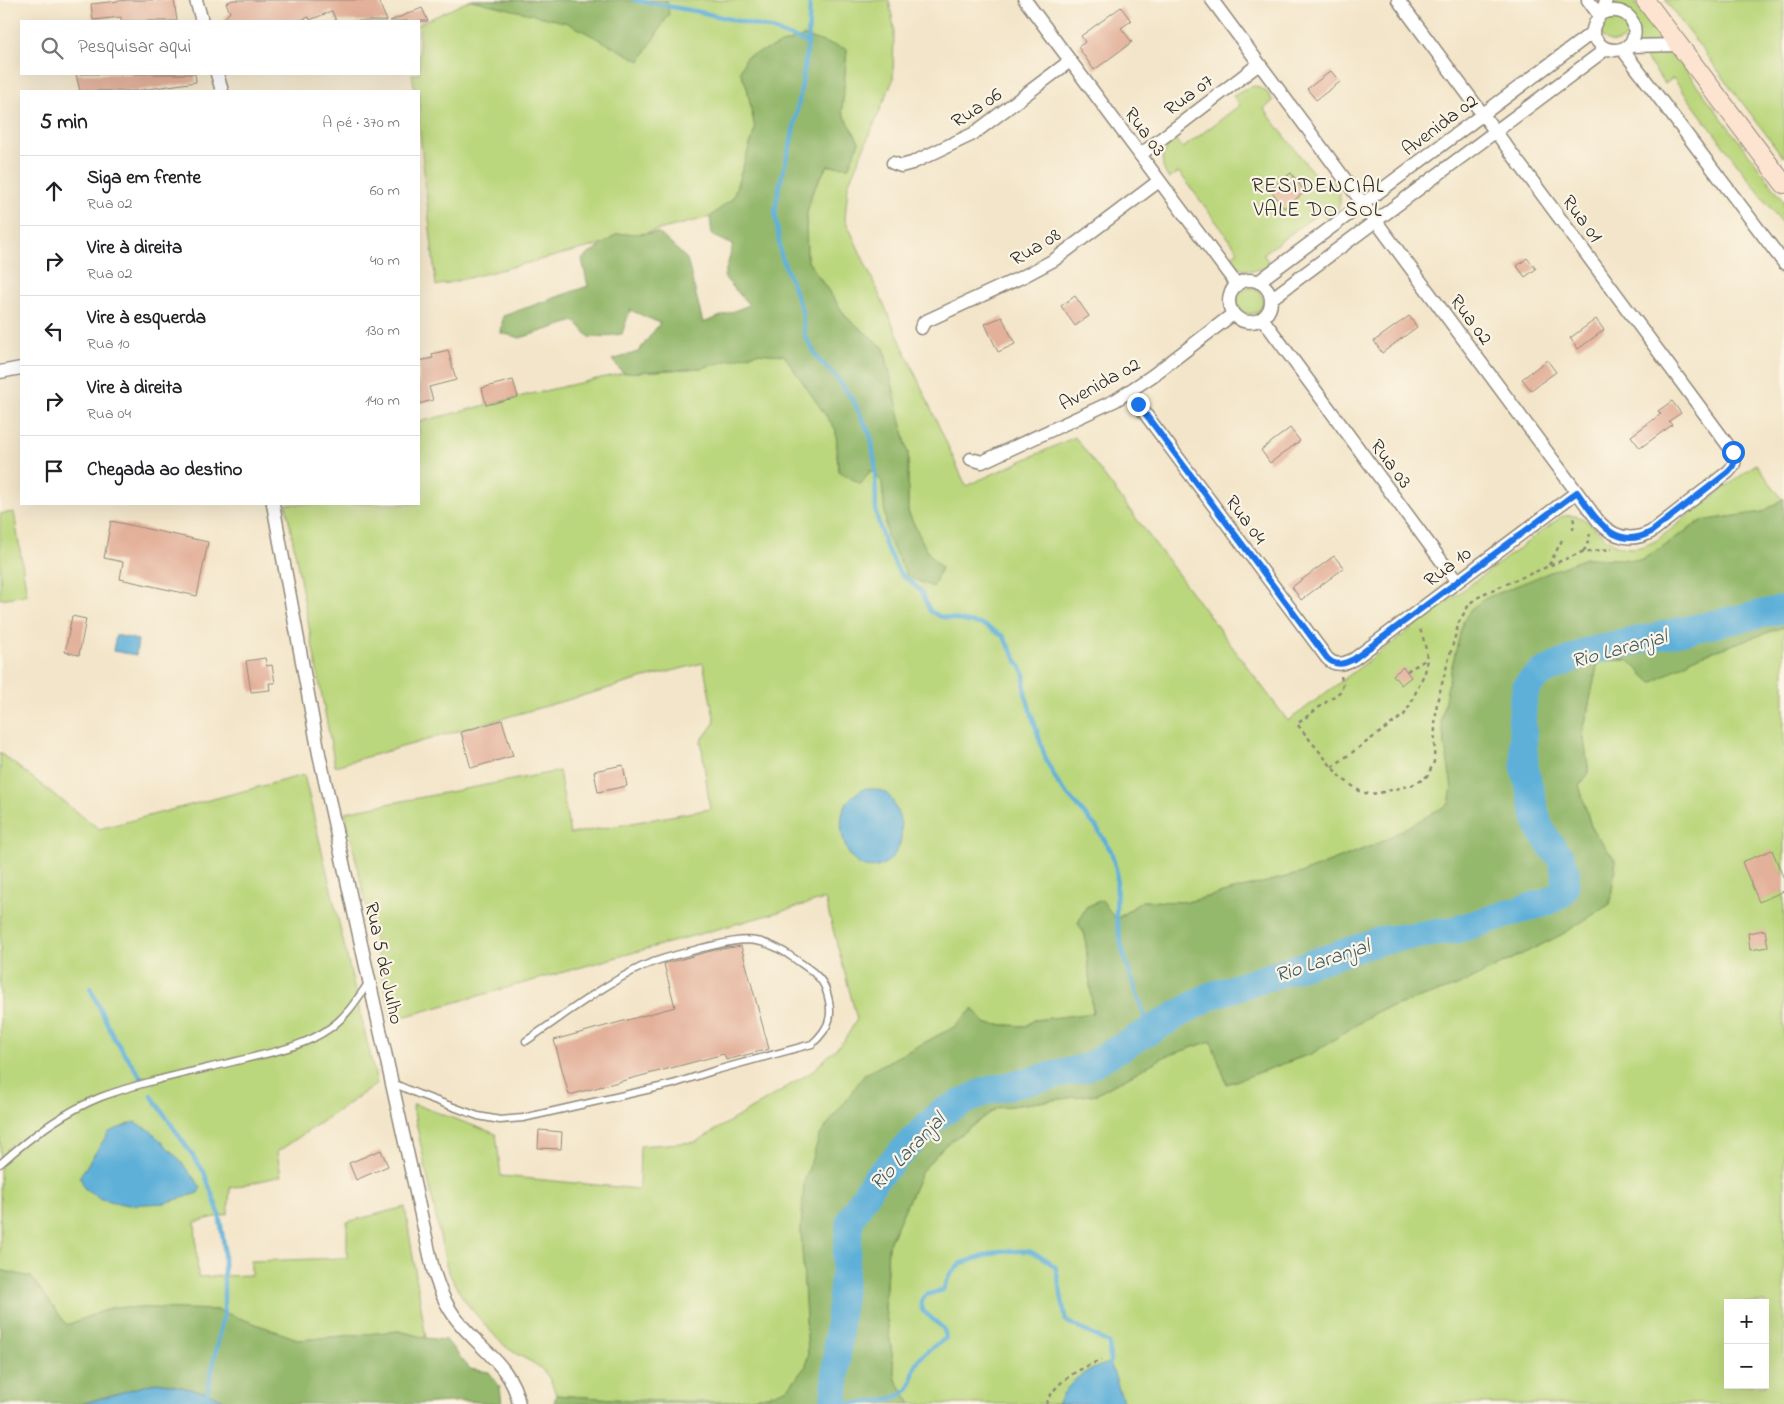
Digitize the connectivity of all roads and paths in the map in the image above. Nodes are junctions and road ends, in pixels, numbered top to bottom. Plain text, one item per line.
1 (196, 0) edge
2 (1025, 0) edge
3 (1212, 0) edge
4 (1398, 0) edge
5 (1588, 0) edge
6 (1606, 0) edge
7 (1645, 0) edge
8 (1600, 14) junction
9 (202, 20) edge
10 (1593, 32) junction
11 (1679, 45) junction
12 (1625, 47) junction
13 (1606, 49) junction
14 (1070, 61) junction
15 (1260, 64) junction
16 (217, 75) edge
17 (222, 90) edge
18 (1483, 114) junction
19 (1495, 131) junction
20 (1140, 154) junction
21 (893, 163) dead end
22 (1160, 180) junction
23 (1784, 184) edge
24 (1363, 204) junction
25 (1375, 221) junction
26 (1784, 263) edge
27 (1258, 282) junction
28 (1237, 285) junction
29 (1271, 299) junction
30 (1233, 314) junction
31 (1262, 318) junction
32 (921, 328) dead end
33 (20, 368) edge
34 (0, 372) edge
35 (1129, 392) junction
36 (1736, 459) joint
37 (971, 460) dead end
38 (1577, 492) junction
39 (274, 505) edge
40 (1574, 518) dead end
41 (1573, 530) dead end
42 (1590, 530) dead end
43 (1562, 540) dead end
44 (1616, 548) dead end
45 (1582, 552) junction
46 (1549, 566) junction
47 (1457, 582) junction
48 (1419, 628) dead end
49 (1427, 659) junction
50 (1338, 664) junction
51 (1407, 671) dead end
52 (1332, 767) junction
53 (370, 981) junction
54 (526, 1041) dead end
55 (392, 1082) junction
56 (0, 1164) edge
57 (1101, 1360) dead end
58 (519, 1404) edge
59 (1046, 1404) edge

1 - 9 street
2 - 14 street, Rua 03
3 - 15 street, Rua 02
4 - 18 street, Rua 01
5 - 8 street
6 - 8 street
7 - 11 main road
8 - 10 street
8 - 12 street
10 - 13 street
10 - 18 street, Avenida 02
11 - 12 street
11 - 23 main road
12 - 13 street
12 - 26 street
13 - 19 street, Avenida 02
14 - 20 street, Rua 03
14 - 21 street, Rua 06
15 - 20 street, Rua 07
15 - 24 street, Rua 02
16 - 17 street
18 - 19 street, Rua 01
18 - 24 street, Avenida 02
19 - 25 street, Avenida 02
19 - 36 street, Rua 01
20 - 22 street, Rua 03
22 - 28 street, Rua 03
22 - 32 street, Rua 08
24 - 25 street, Rua 02
24 - 27 street, Avenida 02
25 - 29 street, Avenida 02
25 - 38 street, Rua 02
27 - 28 street
27 - 29 street
28 - 30 street
29 - 31 street
30 - 31 street
30 - 35 street, Avenida 02
31 - 47 street, Rua 03
33 - 34 street
35 - 37 street, Avenida 02
35 - 50 street, Rua 04
36 - 38 street, Rua 02
38 - 47 street, Rua 10
39 - 53 street, Rua 5 de Julho
40 - 41 path
42 - 45 path
43 - 46 path
44 - 45 path
45 - 46 path
46 - 52 path
47 - 50 street, Rua 10
48 - 49 path
49 - 51 path
49 - 52 path
50 - 52 path
53 - 55 street, Rua 5 de Julho
53 - 56 lane
54 - 55 lane
55 - 58 street, Rua 5 de Julho
57 - 59 path

